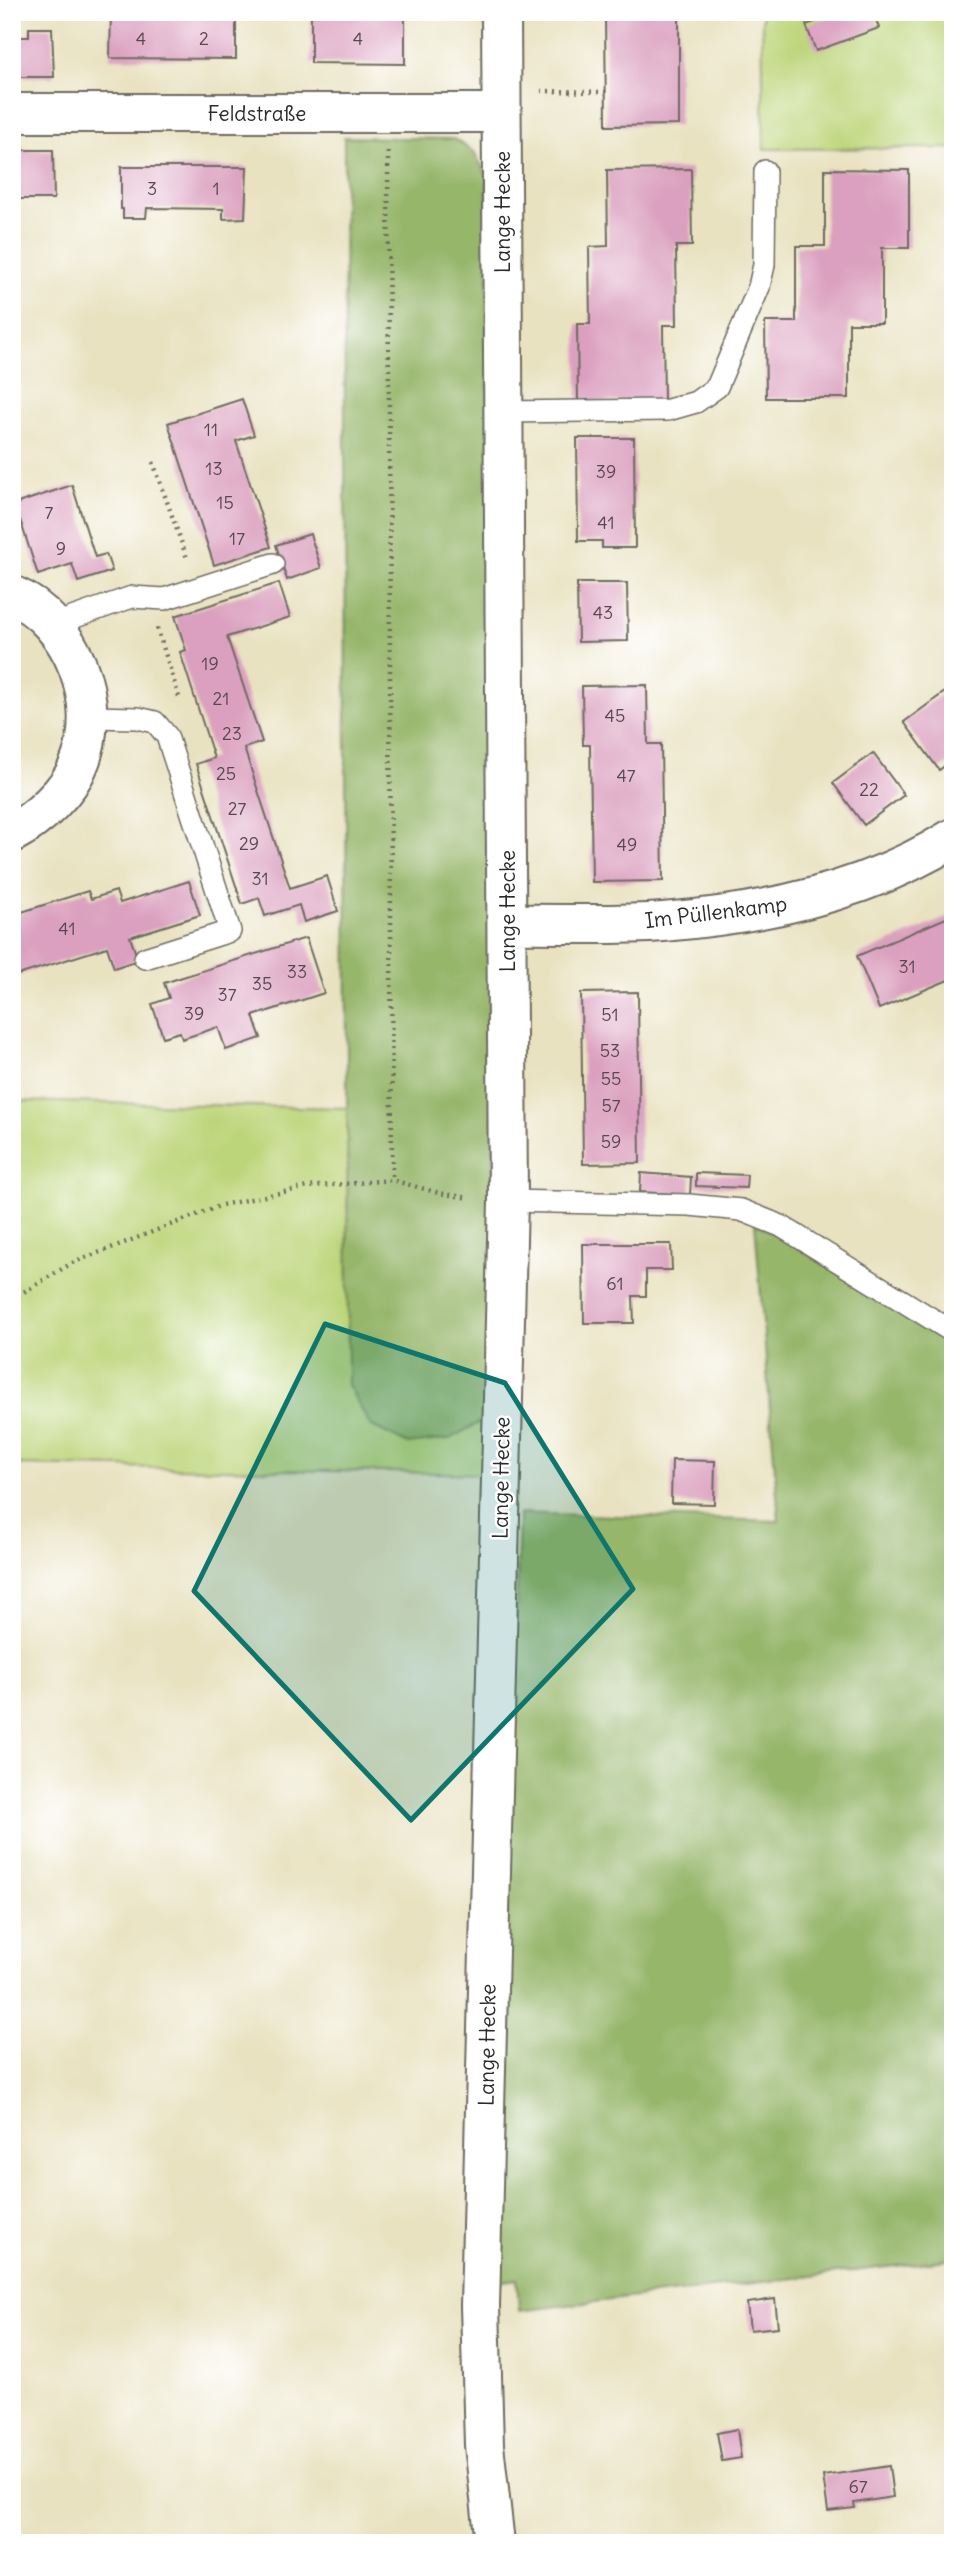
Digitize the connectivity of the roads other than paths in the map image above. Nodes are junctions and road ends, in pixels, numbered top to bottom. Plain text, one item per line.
1 (500, 12) edge
2 (12, 113) edge
3 (501, 113) junction
4 (765, 171) dead end
5 (503, 412) junction
6 (273, 564) dead end
7 (12, 595) edge
8 (55, 624) junction
9 (89, 717) junction
10 (12, 833) edge
11 (953, 838) edge
12 (508, 924) junction
13 (145, 958) dead end
14 (508, 1200) junction
15 (953, 1332) edge
16 (495, 2543) edge

1 - 3 street, Lange Hecke
2 - 3 street, Feldstraße
3 - 5 street, Lange Hecke
4 - 5 lane
5 - 12 street, Lange Hecke
6 - 8 lane
7 - 8 street
8 - 9 street
9 - 10 street
9 - 13 lane
11 - 12 street, Im Püllenkamp
12 - 14 street, Lange Hecke
14 - 15 lane
14 - 16 street, Lange Hecke

